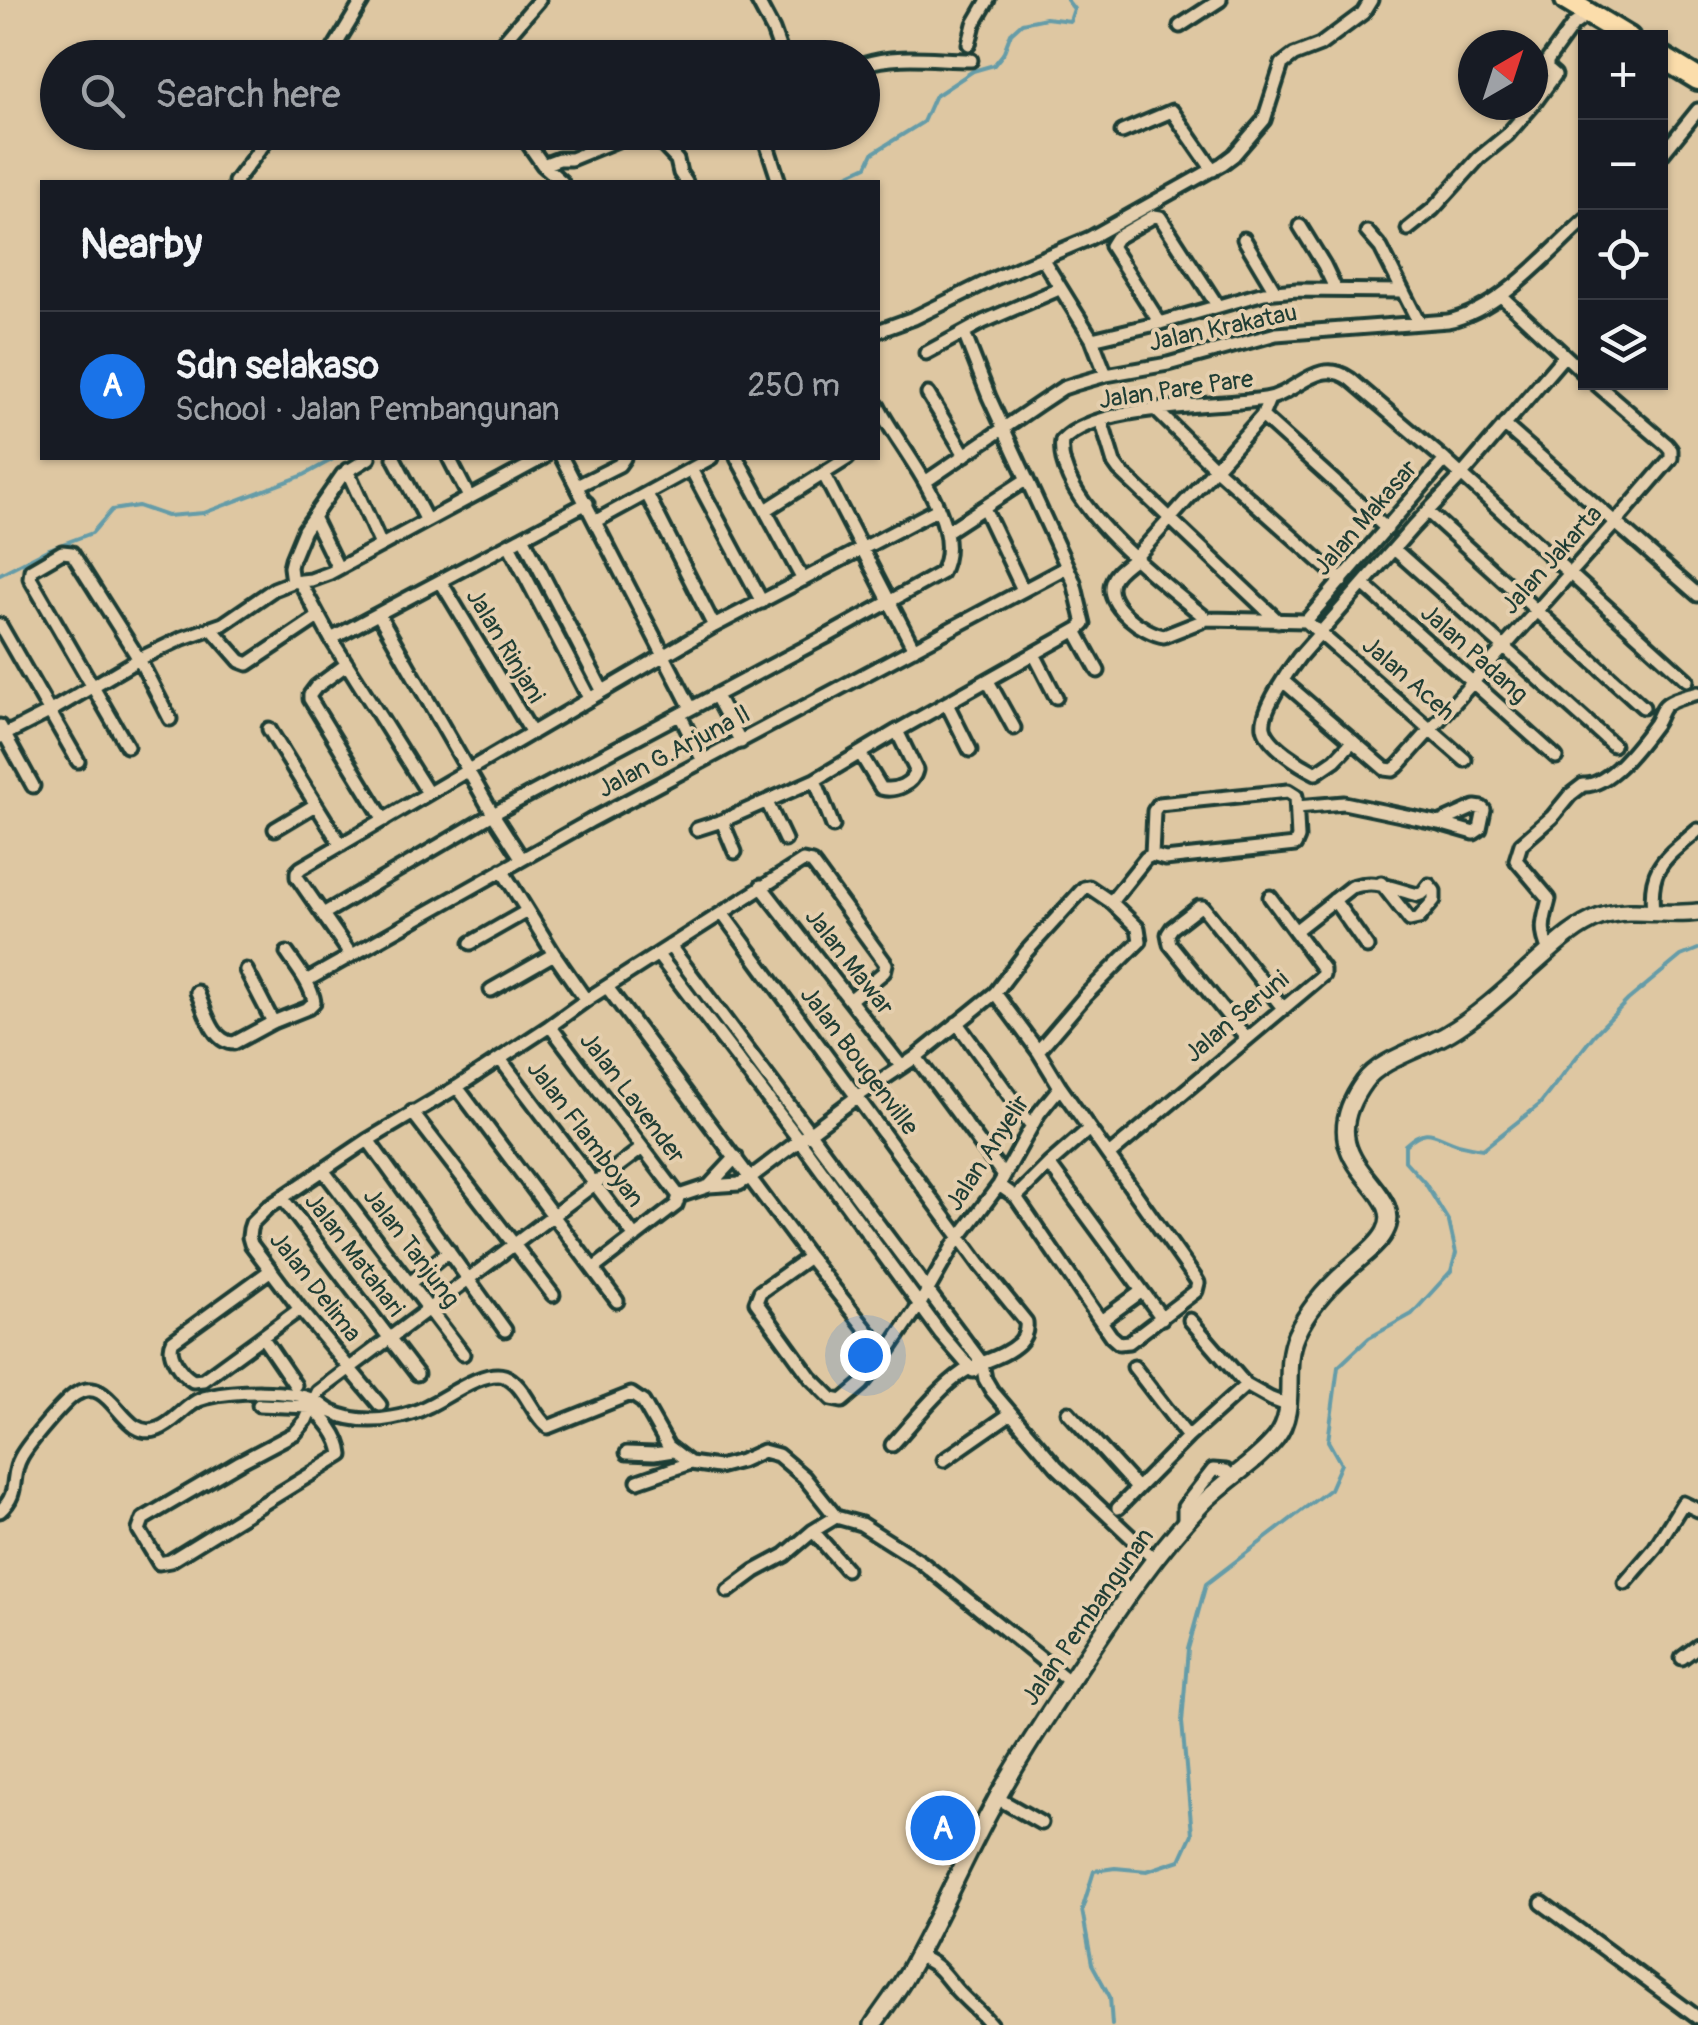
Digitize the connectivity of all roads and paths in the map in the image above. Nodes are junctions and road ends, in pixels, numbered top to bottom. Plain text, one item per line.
1 (363, 0) edge
2 (539, 0) edge
3 (757, 0) edge
4 (988, 0) edge
5 (1220, 0) edge
6 (1372, 0) edge
7 (1566, 0) edge
8 (1588, 14) junction
9 (1180, 26) dead end
10 (1615, 30) edge
11 (339, 40) edge
12 (505, 40) edge
13 (776, 40) edge
14 (969, 44) dead end
15 (880, 59) edge
16 (1548, 59) edge
17 (971, 60) dead end
18 (1668, 61) edge
19 (1698, 79) edge
20 (1698, 110) edge
21 (1520, 120) edge
22 (1122, 132) dead end
23 (1668, 147) edge
24 (260, 150) edge
25 (532, 150) edge
26 (593, 150) edge
27 (667, 150) edge
28 (768, 150) edge
29 (542, 165) junction
30 (1212, 170) junction
31 (238, 180) edge
32 (560, 180) edge
33 (684, 180) edge
34 (777, 180) edge
35 (1300, 226) dead end
36 (1578, 227) edge
37 (1408, 229) dead end
38 (1368, 232) dead end
39 (1244, 240) dead end
40 (1045, 263) dead end
41 (1059, 289) junction
42 (1336, 290) junction
43 (1275, 291) junction
44 (1402, 292) junction
45 (1501, 296) junction
46 (1217, 304) junction
47 (1160, 322) junction
48 (1419, 323) junction
49 (880, 331) edge
50 (964, 333) junction
51 (1092, 339) junction
52 (926, 353) dead end
53 (1564, 356) junction
54 (1578, 368) edge
55 (1106, 376) junction
56 (1603, 390) edge
57 (928, 394) dead end
58 (1268, 399) junction
59 (880, 410) edge
60 (1156, 410) junction
61 (1262, 416) junction
62 (1101, 420) junction
63 (1504, 425) junction
64 (889, 429) junction
65 (1004, 429) junction
66 (880, 435) edge
67 (965, 455) junction
68 (365, 460) edge
69 (395, 460) edge
70 (450, 460) edge
71 (509, 460) edge
72 (540, 460) edge
73 (563, 460) edge
74 (623, 460) edge
75 (707, 460) edge
76 (738, 460) edge
77 (845, 460) edge
78 (1445, 460) junction
79 (1215, 468) junction
80 (690, 469) junction
81 (347, 470) junction
82 (517, 471) junction
83 (824, 475) junction
84 (1461, 476) junction
85 (1026, 479) junction
86 (925, 482) junction
87 (577, 486) junction
88 (647, 494) junction
89 (469, 496) junction
90 (587, 504) junction
91 (984, 508) junction
92 (938, 509) junction
93 (766, 510) junction
94 (1428, 512) junction
95 (313, 517) junction
96 (426, 519) junction
97 (1170, 519) junction
98 (596, 521) junction
99 (1616, 524) junction
100 (1387, 530) junction
101 (946, 532) junction
102 (523, 537) junction
103 (381, 545) junction
104 (508, 545) junction
105 (862, 548) junction
106 (1394, 549) junction
107 (1135, 558) junction
108 (1066, 566) junction
109 (338, 568) junction
110 (1570, 574) junction
111 (803, 580) junction
112 (1342, 580) junction
113 (296, 582) junction
114 (441, 582) junction
115 (1363, 584) junction
116 (1023, 590) junction
117 (1698, 595) edge
118 (762, 602) junction
119 (891, 602) junction
120 (560, 608) junction
121 (1538, 610) junction
122 (379, 615) junction
123 (547, 616) junction
124 (318, 617) junction
125 (1207, 620) junction
126 (1278, 621) junction
127 (1306, 621) junction
128 (0, 626) edge
129 (714, 626) junction
130 (212, 629) junction
131 (1076, 630) junction
132 (1320, 632) junction
133 (331, 639) junction
134 (1504, 647) junction
135 (914, 649) junction
136 (1034, 654) junction
137 (664, 656) junction
138 (139, 659) junction
139 (347, 664) junction
140 (1098, 671) dead end
141 (1687, 680) dead end
142 (988, 681) junction
143 (1282, 681) junction
144 (1474, 683) junction
145 (93, 686) junction
146 (602, 690) junction
147 (1698, 693) edge
148 (716, 696) junction
149 (1056, 697) dead end
150 (589, 698) junction
151 (947, 704) junction
152 (1643, 707) dead end
153 (49, 712) junction
154 (686, 712) junction
155 (170, 719) dead end
156 (1014, 728) dead end
157 (268, 729) dead end
158 (1432, 730) junction
159 (897, 731) junction
160 (2, 732) edge
161 (532, 733) junction
162 (1352, 741) junction
163 (741, 742) junction
164 (1613, 745) dead end
165 (127, 746) dead end
166 (970, 750) dead end
167 (860, 753) junction
168 (1556, 757) dead end
169 (1465, 760) dead end
170 (78, 761) dead end
171 (703, 761) junction
172 (468, 770) junction
173 (815, 780) junction
174 (33, 786) dead end
175 (428, 793) junction
176 (767, 802) junction
177 (315, 804) junction
178 (1297, 807) junction
179 (493, 814) junction
180 (384, 820) junction
181 (722, 821) junction
182 (1438, 823) dead end
183 (833, 826) dead end
184 (275, 829) dead end
185 (697, 829) dead end
186 (1698, 830) edge
187 (785, 840) dead end
188 (341, 844) junction
189 (735, 852) dead end
190 (1152, 855) junction
191 (522, 858) junction
192 (502, 870) junction
193 (1381, 883) junction
194 (761, 886) junction
195 (1270, 897) dead end
196 (1334, 900) junction
197 (1110, 902) junction
198 (527, 910) junction
199 (1653, 912) junction
200 (1698, 912) edge
201 (722, 913) junction
202 (323, 914) junction
203 (1295, 931) junction
204 (471, 942) dead end
205 (670, 946) junction
206 (1367, 947) dead end
207 (1549, 951) junction
208 (287, 953) dead end
209 (554, 954) junction
210 (351, 955) junction
211 (658, 955) junction
212 (246, 970) dead end
213 (306, 981) junction
214 (607, 987) junction
215 (491, 990) dead end
216 (197, 992) dead end
217 (995, 992) junction
218 (850, 999) junction
219 (586, 1000) junction
220 (1283, 1008) junction
221 (722, 1016) junction
222 (274, 1022) junction
223 (710, 1024) junction
224 (957, 1024) junction
225 (550, 1026) junction
226 (1246, 1038) junction
227 (1038, 1051) junction
228 (916, 1057) junction
229 (500, 1059) junction
230 (901, 1066) junction
231 (757, 1073) junction
232 (457, 1086) junction
233 (1066, 1095) junction
234 (858, 1096) junction
235 (412, 1112) junction
236 (1031, 1126) junction
237 (1090, 1129) junction
238 (805, 1137) junction
239 (368, 1140) junction
240 (642, 1148) junction
241 (1108, 1156) junction
242 (736, 1157) junction
243 (1049, 1164) junction
244 (324, 1170) junction
245 (751, 1177) junction
246 (593, 1185) junction
247 (709, 1186) junction
248 (1007, 1188) junction
249 (846, 1192) junction
250 (680, 1196) junction
251 (284, 1199) junction
252 (551, 1215) junction
253 (886, 1232) junction
254 (961, 1236) junction
255 (634, 1237) junction
256 (874, 1241) junction
257 (513, 1244) junction
258 (449, 1252) junction
259 (809, 1257) junction
260 (593, 1269) junction
261 (271, 1270) junction
262 (469, 1278) junction
263 (410, 1283) junction
264 (928, 1291) junction
265 (1142, 1292) junction
266 (553, 1294) dead end
267 (617, 1302) dead end
268 (920, 1304) junction
269 (300, 1309) junction
270 (429, 1309) junction
271 (1162, 1318) junction
272 (1190, 1320) dead end
273 (1101, 1321) junction
274 (505, 1330) dead end
275 (263, 1338) junction
276 (389, 1338) junction
277 (462, 1354) dead end
278 (886, 1354) junction
279 (982, 1362) junction
280 (348, 1367) junction
281 (1134, 1367) dead end
282 (969, 1369) junction
283 (418, 1374) dead end
284 (985, 1378) junction
285 (295, 1385) dead end
286 (1246, 1385) junction
287 (312, 1403) junction
288 (259, 1405) dead end
289 (380, 1405) dead end
290 (1288, 1405) junction
291 (1068, 1412) dead end
292 (1010, 1414) junction
293 (1188, 1437) junction
294 (892, 1445) dead end
295 (672, 1451) junction
296 (627, 1453) dead end
297 (944, 1460) dead end
298 (690, 1463) junction
299 (638, 1481) dead end
300 (1137, 1488) junction
301 (1118, 1508) dead end
302 (1698, 1510) edge
303 (0, 1511) edge
304 (836, 1517) junction
305 (813, 1531) junction
306 (1154, 1559) junction
307 (846, 1569) dead end
308 (1625, 1583) dead end
309 (728, 1591) dead end
310 (1698, 1646) edge
311 (1682, 1658) dead end
312 (1070, 1682) junction
313 (997, 1798) junction
314 (1041, 1823) dead end
315 (1542, 1903) dead end
316 (916, 1955) junction
317 (1698, 2018) edge
318 (873, 2025) edge
319 (990, 2025) edge

1 - 11 street
2 - 12 street
3 - 13 street
4 - 14 street
5 - 9 street
6 - 30 street
7 - 8 highway
8 - 10 highway
8 - 16 street
15 - 17 street
18 - 19 highway
20 - 23 street
21 - 37 street
22 - 30 street
24 - 31 street
25 - 29 street
26 - 29 street
27 - 33 street
28 - 34 street
29 - 32 street
30 - 49 street
35 - 42 street
36 - 45 street, Jalan Krakatau
38 - 44 street
39 - 43 street
40 - 41 street
41 - 50 street
41 - 51 street
42 - 43 street
42 - 44 street
43 - 46 street
44 - 48 street
45 - 48 street, Jalan Krakatau
45 - 53 street
46 - 47 street
46 - 47 street
47 - 51 street
48 - 55 street, Jalan Krakatau
50 - 52 street
50 - 65 street
51 - 55 street
53 - 54 street
53 - 63 street, Jalan Makasar
55 - 65 street, Jalan Krakatau
56 - 99 street, Jalan Jakarta
57 - 67 street
58 - 60 street, Jalan Pare Pare
58 - 61 street
58 - 78 street, Jalan Pare Pare
59 - 64 street
60 - 62 street, Jalan Pare Pare
60 - 79 street
61 - 79 street
61 - 100 street
62 - 97 street
62 - 107 street, Jalan Pare Pare
63 - 84 street, Jalan Makasar
63 - 99 street
64 - 66 street
64 - 86 street
65 - 67 street, Jalan Krakatau
65 - 85 street
67 - 86 street, Jalan Krakatau
68 - 81 street
69 - 96 street
70 - 89 street
71 - 82 street
72 - 82 street
73 - 87 street
74 - 87 street
75 - 80 street
76 - 93 street
77 - 83 street
78 - 84 street, Jalan Makasar
78 - 100 street, Jalan Makasar
79 - 97 street
79 - 112 street
80 - 88 street
80 - 118 street
81 - 95 street
81 - 103 street
82 - 89 street
83 - 93 street
83 - 105 street
84 - 94 street, Jalan Makasar
84 - 110 street
85 - 91 street
85 - 108 street
86 - 92 street
87 - 90 street
88 - 98 street
88 - 129 street
89 - 96 street
90 - 98 street
90 - 102 street
91 - 101 street
91 - 116 street
92 - 101 street
92 - 105 street
93 - 111 street
94 - 106 street, Jalan Makasar
94 - 121 street
95 - 109 street
95 - 113 street
96 - 103 street
97 - 107 street
97 - 126 street
98 - 137 street
99 - 110 street, Jalan Jakarta
99 - 117 street
100 - 112 street, Jalan Makasar
101 - 119 street
102 - 104 street
102 - 120 street
103 - 109 street
104 - 114 street
104 - 123 street
105 - 111 street
105 - 119 street
106 - 115 street, Jalan Makasar
106 - 134 street
107 - 125 street
107 - 125 street
108 - 116 street, Jalan G.Arjuna ll
108 - 131 street
109 - 113 street
110 - 121 street, Jalan Jakarta
110 - 141 street
111 - 118 street
112 - 127 street, Jalan Makasar
113 - 124 street
113 - 130 street
114 - 122 street
114 - 161 street, Jalan Rinjani
115 - 132 street, Jalan Makasar
115 - 144 street, Jalan Padang
116 - 135 street, Jalan G.Arjuna ll
118 - 129 street
119 - 135 street
119 - 148 street
120 - 123 street
120 - 146 street
121 - 134 street, Jalan Jakarta
121 - 152 street
122 - 133 street
122 - 172 street
123 - 150 street
124 - 130 street
124 - 133 street
125 - 126 street
126 - 127 street
127 - 132 street
128 - 153 street
129 - 137 street
130 - 138 street
131 - 136 street
131 - 140 street
132 - 143 street, Jalan Makasar
132 - 158 street, Jalan Aceh
133 - 139 street
134 - 144 street, Jalan Jakarta
134 - 164 street
135 - 163 street, Jalan G.Arjuna ll
136 - 142 street
136 - 149 street
137 - 146 street
137 - 154 street
138 - 145 street
138 - 145 street
138 - 155 street
139 - 175 street
139 - 180 street
142 - 151 street
142 - 156 street
143 - 162 street
143 - 162 street, Jalan Makasar
144 - 158 street, Jalan Jakarta
144 - 168 street, Jalan Padang
145 - 153 street
145 - 165 street
146 - 150 street
147 - 207 street
148 - 154 street
148 - 163 street
150 - 161 street
151 - 159 street
151 - 166 street
153 - 160 street
153 - 170 street
154 - 171 street
154 - 179 street
157 - 177 street
158 - 162 street, Jalan Jakarta
158 - 169 street, Jalan Aceh
159 - 167 street
159 - 167 street
160 - 174 street
161 - 172 street
163 - 171 street, Jalan G.Arjuna ll
167 - 173 street
171 - 191 street, Jalan G.Arjuna ll
172 - 175 street
172 - 179 street
173 - 176 street
173 - 183 street
175 - 180 street
176 - 181 street
176 - 187 street
177 - 184 street
177 - 188 street
178 - 182 street
178 - 190 street
178 - 190 street
179 - 191 street
179 - 202 street
180 - 188 street
181 - 185 street
181 - 189 street
186 - 199 street
188 - 202 street
190 - 197 street
191 - 192 street, Jalan G.Arjuna ll
192 - 198 street
192 - 210 street, Jalan G.Arjuna ll
193 - 193 street
193 - 196 street
194 - 201 street
194 - 218 street, Jalan Mawar
194 - 218 street
195 - 203 street
196 - 203 street
196 - 206 street
197 - 217 street
197 - 227 street
198 - 204 street
198 - 209 street
199 - 200 street, Jalan Pembangunan
199 - 207 street, Jalan Pembangunan
201 - 205 street
201 - 234 street, Jalan Bougenville
202 - 210 street
203 - 220 street, Jalan Seruni
205 - 211 street
205 - 221 street
207 - 290 street, Jalan Pembangunan
208 - 213 street
209 - 215 street
209 - 219 street
210 - 213 street, Jalan G.Arjuna ll
211 - 214 street
211 - 223 street
212 - 222 street
213 - 222 street
214 - 219 street
214 - 242 street
216 - 222 street
217 - 224 street
217 - 227 street, Jalan Anyelir
218 - 230 street, Jalan Mawar
219 - 225 street
220 - 226 street, Jalan Seruni
220 - 226 street
221 - 223 street
221 - 231 street
223 - 231 street
224 - 228 street
224 - 236 street
225 - 229 street
225 - 240 street, Jalan Lavender
226 - 241 street, Jalan Seruni
227 - 233 street, Jalan Anyelir
228 - 230 street
228 - 248 street
229 - 232 street
229 - 246 street, Jalan Flamboyan
230 - 234 street
231 - 238 street
232 - 235 street
232 - 252 street
233 - 236 street, Jalan Anyelir
233 - 237 street
234 - 238 street
234 - 254 street, Jalan Bougenville
235 - 239 street
235 - 257 street
236 - 248 street, Jalan Anyelir
237 - 241 street
237 - 243 street
238 - 245 street
238 - 249 street
239 - 244 street
239 - 258 street
240 - 246 street
240 - 250 street, Jalan Lavender
241 - 271 street
242 - 245 street
242 - 247 street
243 - 248 street
243 - 265 street
244 - 251 street
244 - 263 street, Jalan Tanjung
245 - 247 street
245 - 259 street
246 - 252 street
246 - 255 street, Jalan Flamboyan
247 - 250 street
248 - 254 street, Jalan Anyelir
248 - 273 street
249 - 253 street
249 - 256 street
250 - 255 street
251 - 261 street, Jalan Delima
251 - 276 street, Jalan Matahari
252 - 257 street
252 - 260 street
253 - 256 street
253 - 264 street
254 - 264 street, Jalan Anyelir
254 - 279 street, Jalan Bougenville
255 - 260 street
256 - 268 street
257 - 262 street
257 - 266 street
258 - 262 street
258 - 263 street
259 - 278 street
259 - 278 street, Jalan Anyelir
260 - 267 street
261 - 269 street, Jalan Delima
261 - 275 street
262 - 270 street
262 - 274 street
263 - 270 street, Jalan Tanjung
264 - 268 street, Jalan Anyelir
264 - 279 street
265 - 271 street
265 - 273 street
268 - 278 street, Jalan Anyelir
268 - 282 street
269 - 275 street
269 - 280 street, Jalan Delima
270 - 276 street
270 - 277 street, Jalan Tanjung
271 - 273 street
272 - 286 street
275 - 285 street
276 - 280 street
276 - 283 street, Jalan Matahari
279 - 282 street
279 - 284 street
280 - 287 street
280 - 289 street, Jalan Delima
281 - 293 street
282 - 284 street
282 - 294 street
284 - 292 street
286 - 290 street
286 - 293 street
287 - 287 street
287 - 288 street
287 - 295 street
287 - 303 street
290 - 306 street, Jalan Pembangunan
291 - 300 street
292 - 297 street
292 - 306 street
293 - 300 street
295 - 296 street
295 - 298 street
298 - 299 street
298 - 304 street
300 - 301 street
302 - 308 street
304 - 305 street
304 - 312 street
305 - 307 street
305 - 309 street
306 - 312 street, Jalan Pembangunan
310 - 311 street
312 - 313 street, Jalan Pembangunan
313 - 314 street
313 - 316 street, Jalan Pembangunan
315 - 317 street
316 - 318 street, Jalan Pembangunan
316 - 319 street

